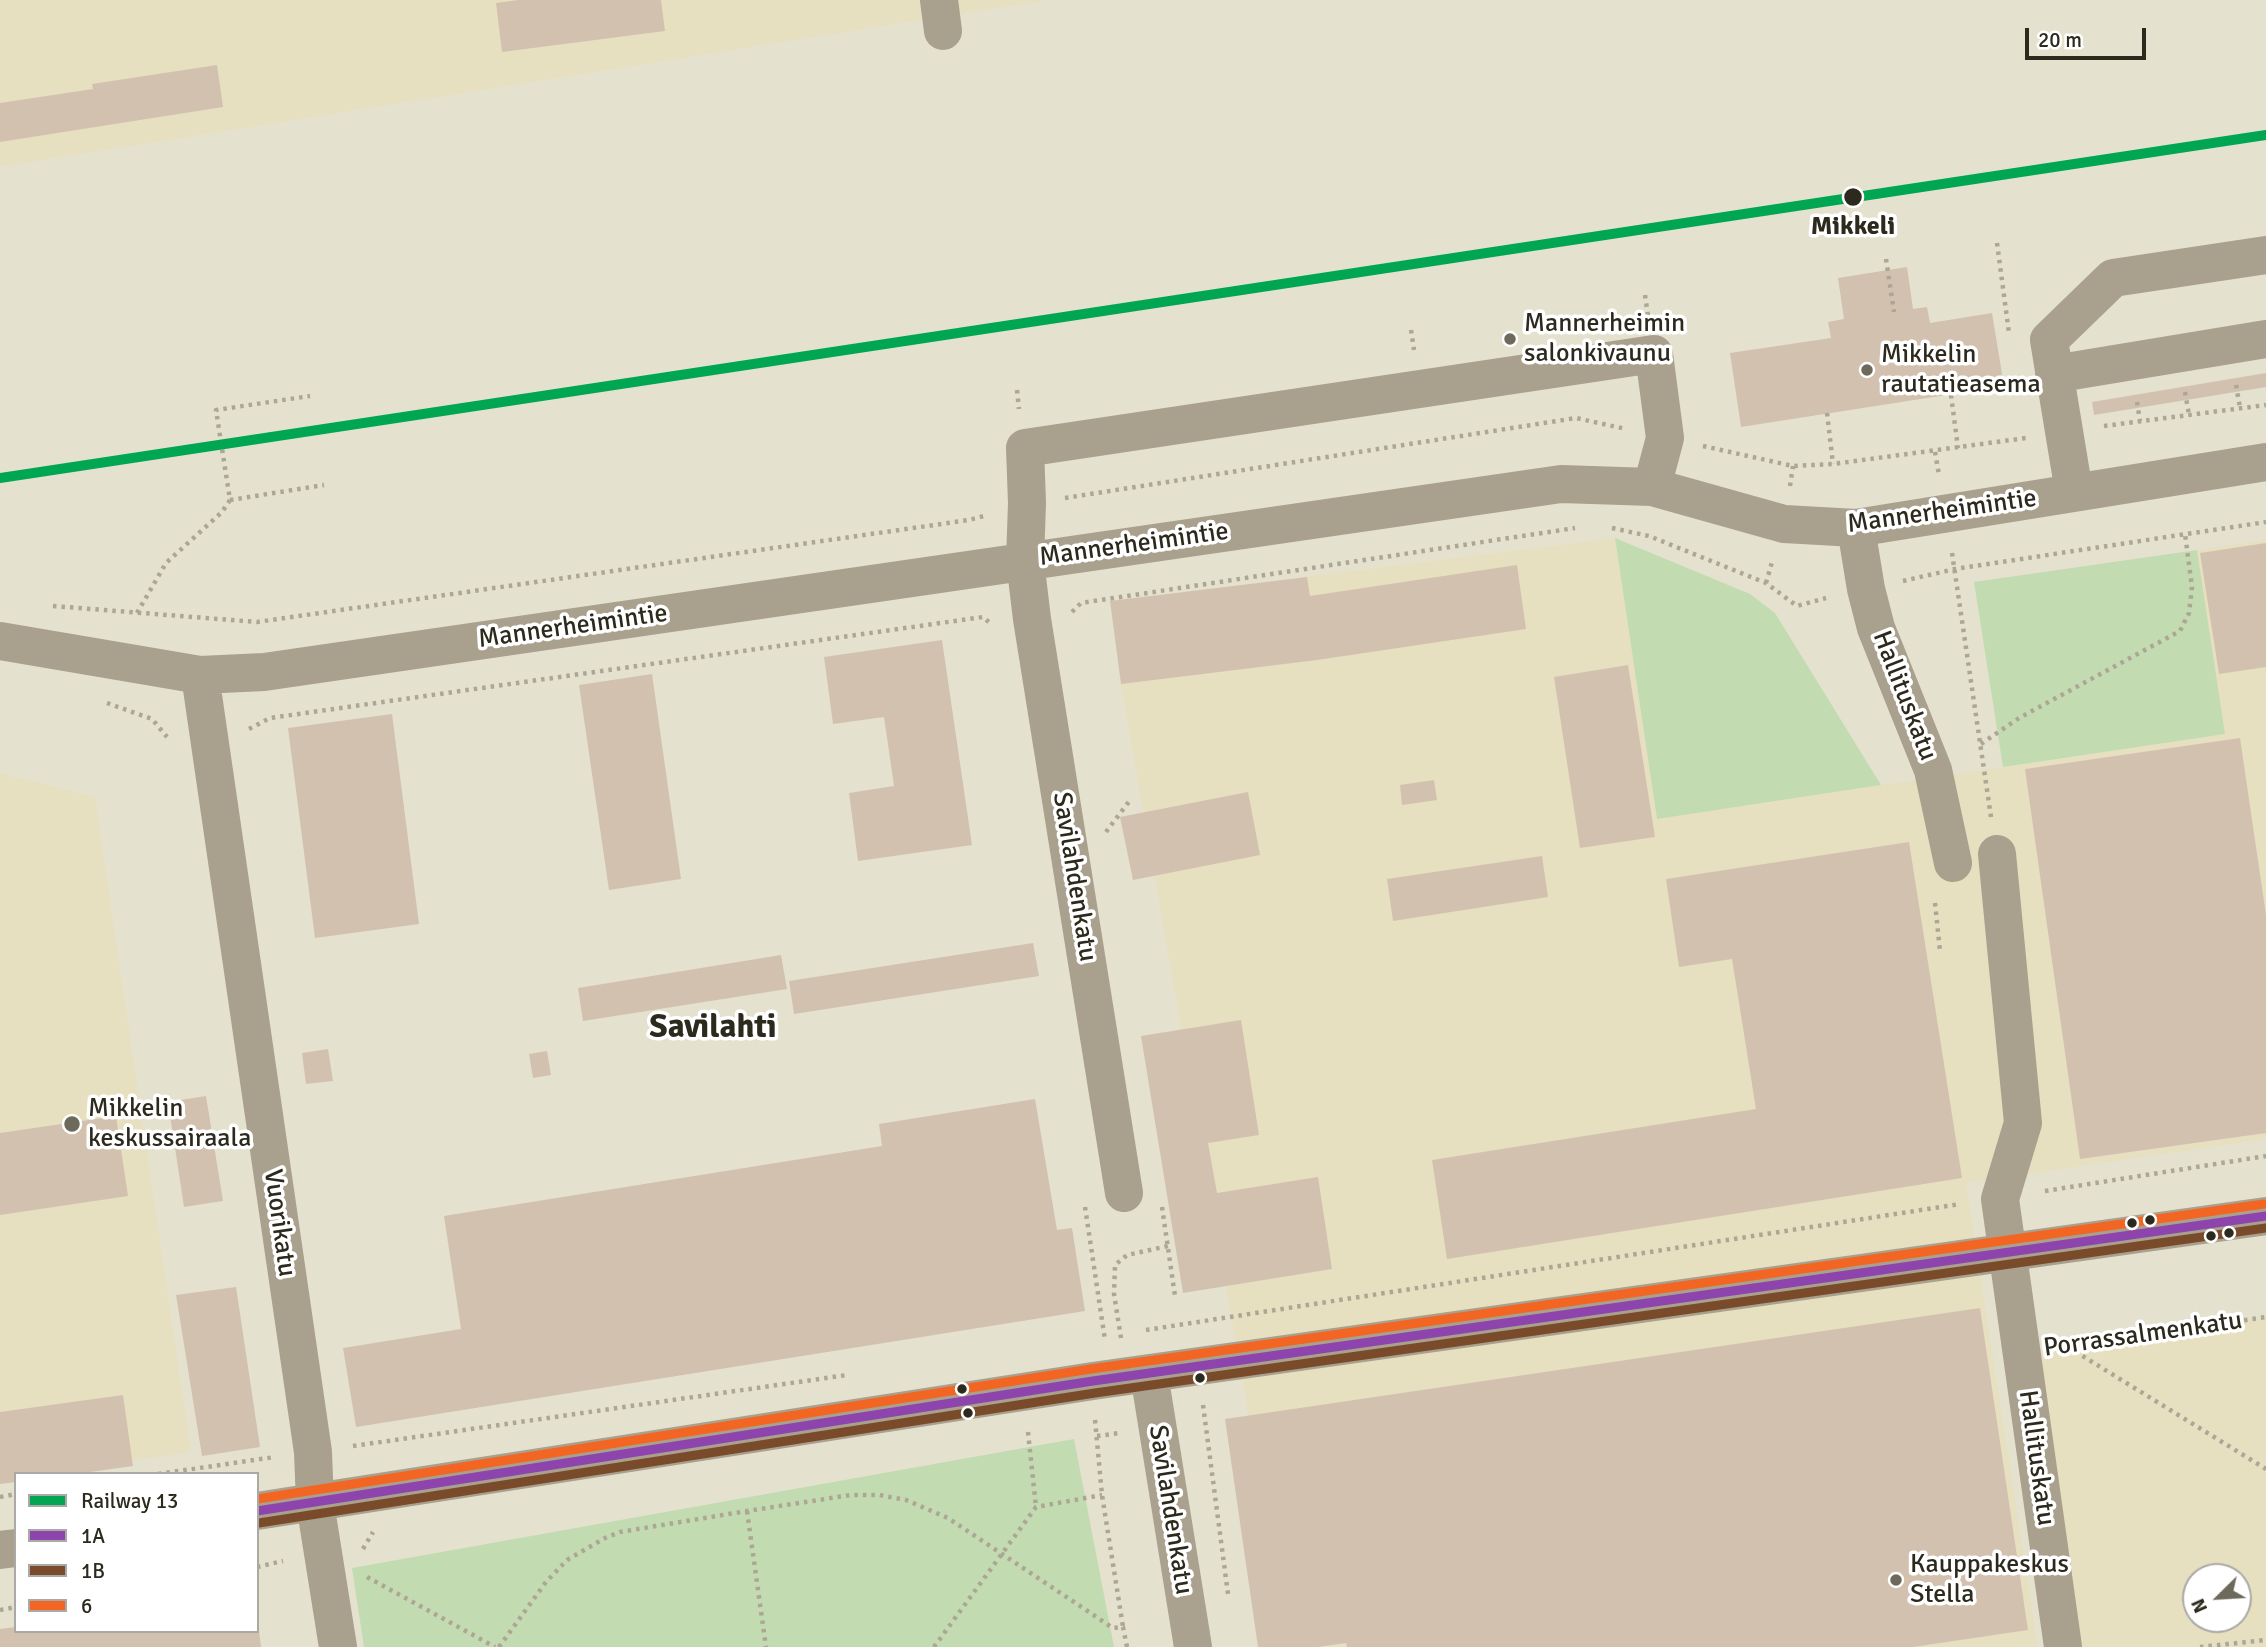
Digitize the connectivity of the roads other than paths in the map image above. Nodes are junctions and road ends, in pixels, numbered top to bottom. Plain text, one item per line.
1 (2266, 255) edge
2 (2266, 339) edge
3 (2054, 374) junction
4 (2266, 462) edge
5 (1652, 487) junction
6 (2074, 492) junction
7 (1857, 528) junction
8 (1025, 561) junction
9 (0, 641) edge
10 (200, 675) junction
11 (1997, 854) road end
12 (1953, 863) dead end
13 (1124, 1193) dead end
14 (2266, 1216) edge
15 (2007, 1254) junction
16 (1149, 1374) junction
17 (315, 1503) junction
18 (259, 1511) edge
19 (338, 1647) edge
20 (1192, 1647) edge
21 (2063, 1647) edge

1 - 3 street
2 - 3 street
3 - 6 street
4 - 6 street, Mannerheimintie
5 - 7 street, Mannerheimintie
5 - 8 street, Mannerheimintie
5 - 8 street, Savilahdenkatu
6 - 7 street, Mannerheimintie
7 - 12 street, Hallituskatu
8 - 10 street, Mannerheimintie
8 - 13 street, Savilahdenkatu
9 - 10 street, Mannerheimintie
10 - 17 street, Vuorikatu
11 - 15 street, Hallituskatu
14 - 15 street
15 - 16 street
15 - 21 street, Hallituskatu
16 - 17 street
16 - 20 main road, Savilahdenkatu
17 - 18 street
17 - 19 street, Vuorikatu

